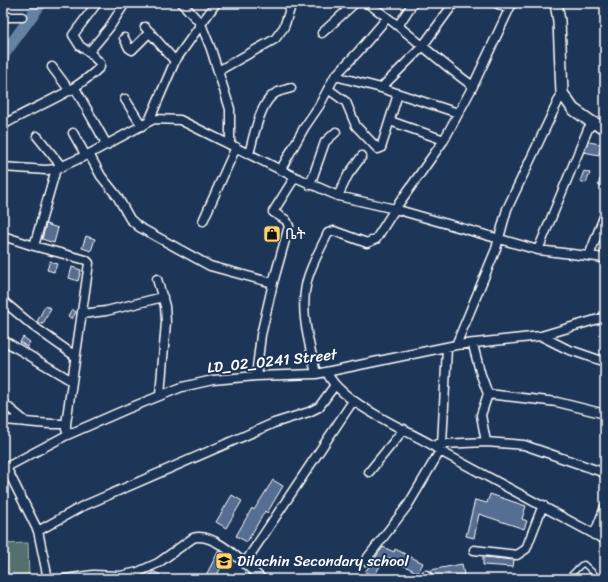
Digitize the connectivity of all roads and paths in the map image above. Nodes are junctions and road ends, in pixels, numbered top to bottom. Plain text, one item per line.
1 (97, 3) edge
2 (125, 3) edge
3 (182, 3) edge
4 (216, 3) edge
5 (292, 3) edge
6 (355, 3) edge
7 (413, 3) edge
8 (454, 3) edge
9 (496, 3) edge
10 (556, 3) edge
11 (369, 4) edge
12 (510, 6) edge
13 (3, 17) edge
14 (22, 17) dead end
15 (387, 18) junction
16 (201, 24) junction
17 (398, 26) junction
18 (322, 33) dead end
19 (124, 38) dead end
20 (422, 47) junction
21 (89, 52) junction
22 (174, 61) junction
23 (52, 67) dead end
24 (218, 71) junction
25 (335, 76) junction
26 (473, 86) junction
27 (290, 88) dead end
28 (381, 88) junction
29 (328, 89) junction
30 (72, 90) junction
31 (562, 93) junction
32 (398, 94) junction
33 (125, 99) dead end
34 (458, 113) junction
35 (390, 121) junction
36 (593, 122) junction
37 (146, 124) junction
38 (3, 125) edge
39 (605, 128) edge
40 (336, 132) dead end
41 (73, 133) dead end
42 (38, 136) dead end
43 (444, 140) junction
44 (108, 145) junction
45 (233, 146) junction
46 (249, 154) junction
47 (88, 155) junction
48 (362, 156) dead end
49 (3, 167) edge
50 (59, 168) junction
51 (281, 169) junction
52 (295, 177) junction
53 (310, 185) junction
54 (338, 196) junction
55 (395, 209) junction
56 (605, 214) edge
57 (203, 221) dead end
58 (3, 236) edge
59 (499, 238) junction
60 (34, 246) junction
61 (538, 250) junction
62 (589, 256) junction
63 (605, 258) edge
64 (157, 279) dead end
65 (273, 283) junction
66 (162, 297) junction
67 (3, 301) edge
68 (82, 314) junction
69 (605, 317) edge
70 (541, 336) junction
71 (3, 340) edge
72 (473, 344) junction
73 (456, 345) junction
74 (447, 348) junction
75 (75, 356) junction
76 (605, 362) edge
77 (327, 372) junction
78 (316, 374) junction
79 (256, 376) junction
80 (72, 381) junction
81 (335, 385) junction
82 (488, 394) junction
83 (160, 395) junction
84 (353, 401) junction
85 (3, 403) edge
86 (605, 414) edge
87 (3, 420) edge
88 (25, 421) junction
89 (66, 424) junction
90 (404, 429) junction
91 (65, 436) junction
92 (486, 442) junction
93 (441, 448) junction
94 (4, 468) edge
95 (368, 472) dead end
96 (605, 472) edge
97 (542, 505) junction
98 (605, 507) edge
99 (38, 531) junction
100 (594, 535) junction
101 (605, 540) edge
102 (474, 550) dead end
103 (365, 561) dead end
104 (244, 564) junction
105 (138, 576) edge
106 (48, 579) edge
107 (64, 579) edge
108 (262, 579) edge
109 (566, 579) edge
110 (600, 579) edge

1 - 21 street
2 - 21 street
3 - 16 street
4 - 16 street
5 - 24 street
6 - 18 street
7 - 17 street
8 - 20 street
9 - 12 street
10 - 31 main road
11 - 15 street
12 - 26 street
13 - 14 street
15 - 17 street
15 - 25 street
16 - 22 street
16 - 24 street
17 - 20 street
19 - 22 street
20 - 26 street
20 - 28 street
21 - 30 street
22 - 37 street
23 - 30 street
24 - 45 street
25 - 28 street
25 - 29 street
26 - 34 street
27 - 46 street
28 - 32 street
29 - 35 street
29 - 51 street
30 - 38 street
30 - 44 street
31 - 36 main road
31 - 59 street
32 - 34 street
32 - 35 street
33 - 37 street
34 - 43 street
35 - 43 street
36 - 39 main road
36 - 61 street
37 - 44 street
37 - 45 street
40 - 53 street
41 - 47 street
42 - 50 street
43 - 55 street
44 - 47 street
45 - 46 street
45 - 57 street
46 - 51 street
47 - 50 street
47 - 65 street
48 - 54 street
49 - 50 street
50 - 60 street
51 - 52 street
52 - 53 street
52 - 65 street
53 - 54 street
54 - 55 street
55 - 59 street
55 - 78 street
56 - 62 street
58 - 60 street
59 - 61 street
59 - 73 street
60 - 68 street
61 - 62 street
62 - 63 street
64 - 66 street
65 - 79 street
66 - 68 street
66 - 83 street
67 - 75 street
68 - 75 street
69 - 70 street, LD_02_0241 Street
70 - 72 street, LD_02_0241 Street
70 - 76 street
71 - 80 street
72 - 73 street, LD_02_0241 Street
72 - 82 street
73 - 74 street, LD_02_0241 Street
74 - 77 street, LD_02_0241 Street
74 - 93 street
75 - 80 street
77 - 78 street, LD_02_0241 Street
77 - 81 street
78 - 79 street, LD_02_0241 Street
79 - 83 street, LD_02_0241 Street
80 - 89 street
81 - 84 street
81 - 99 street
82 - 86 street
82 - 92 street
83 - 91 street, LD_02_0241 Street
84 - 90 street
84 - 104 street
85 - 88 street
87 - 88 street
88 - 89 street
89 - 91 street
90 - 93 street
90 - 95 street
91 - 94 street, LD_02_0241 Street
92 - 93 street
92 - 96 street
93 - 97 street
93 - 103 street
94 - 99 street
97 - 100 street
97 - 102 street
98 - 100 street
99 - 106 street
100 - 101 street
104 - 105 street
104 - 108 street
105 - 107 street
109 - 110 lane

